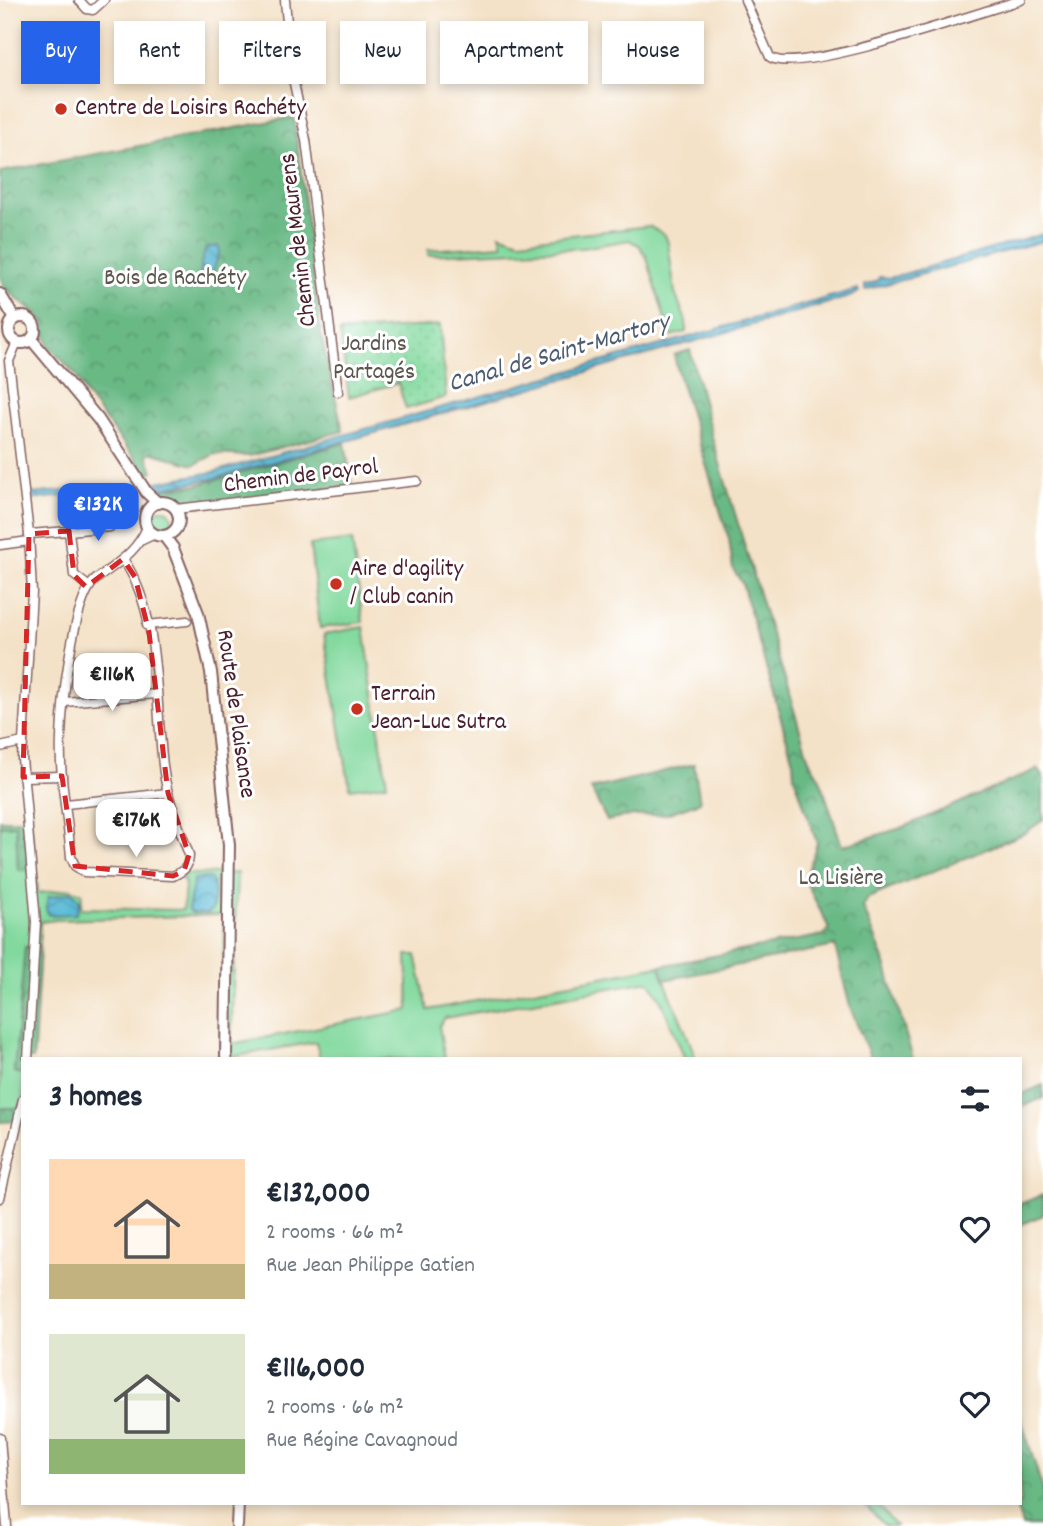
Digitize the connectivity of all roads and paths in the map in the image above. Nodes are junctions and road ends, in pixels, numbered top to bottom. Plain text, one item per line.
1 (79, 0) edge
2 (104, 0) edge
3 (285, 0) edge
4 (745, 0) edge
5 (1021, 0) edge
6 (0, 294) edge
7 (15, 319) junction
8 (32, 339) junction
9 (17, 342) junction
10 (5, 361) edge
11 (338, 392) dead end
12 (417, 481) dead end
13 (154, 505) junction
14 (177, 514) junction
15 (116, 524) dead end
16 (69, 531) junction
17 (160, 532) junction
18 (29, 537) junction
19 (0, 545) edge
20 (123, 559) junction
21 (89, 586) junction
22 (187, 621) dead end
23 (147, 625) junction
24 (156, 694) junction
25 (65, 702) junction
26 (23, 742) junction
27 (0, 747) edge
28 (62, 776) junction
29 (23, 777) junction
30 (167, 793) junction
31 (66, 804) junction
32 (28, 1057) edge
33 (226, 1057) edge
34 (21, 1108) edge
35 (0, 1198) edge
36 (0, 1438) edge
37 (238, 1505) edge
38 (7, 1526) edge
39 (237, 1526) edge

1 - 2 street
3 - 11 street, Chemin de Maurens
4 - 5 street
6 - 7 main road
7 - 8 main road
7 - 9 main road
8 - 9 main road
8 - 13 main road
9 - 10 street
10 - 18 street
12 - 14 street, Chemin de Payrol
13 - 14 main road
13 - 17 main road
14 - 17 main road
15 - 16 street
16 - 18 street
16 - 21 street
17 - 20 street
17 - 33 main road, Route de Plaisance
18 - 19 street
18 - 26 street
20 - 21 street
20 - 23 street
21 - 25 street
22 - 23 street
23 - 24 street
24 - 25 street
24 - 30 street
25 - 28 street
26 - 27 street
26 - 29 street
28 - 29 street
28 - 31 street
29 - 32 street
30 - 31 street
30 - 31 street
34 - 35 street
36 - 38 street
37 - 39 main road

